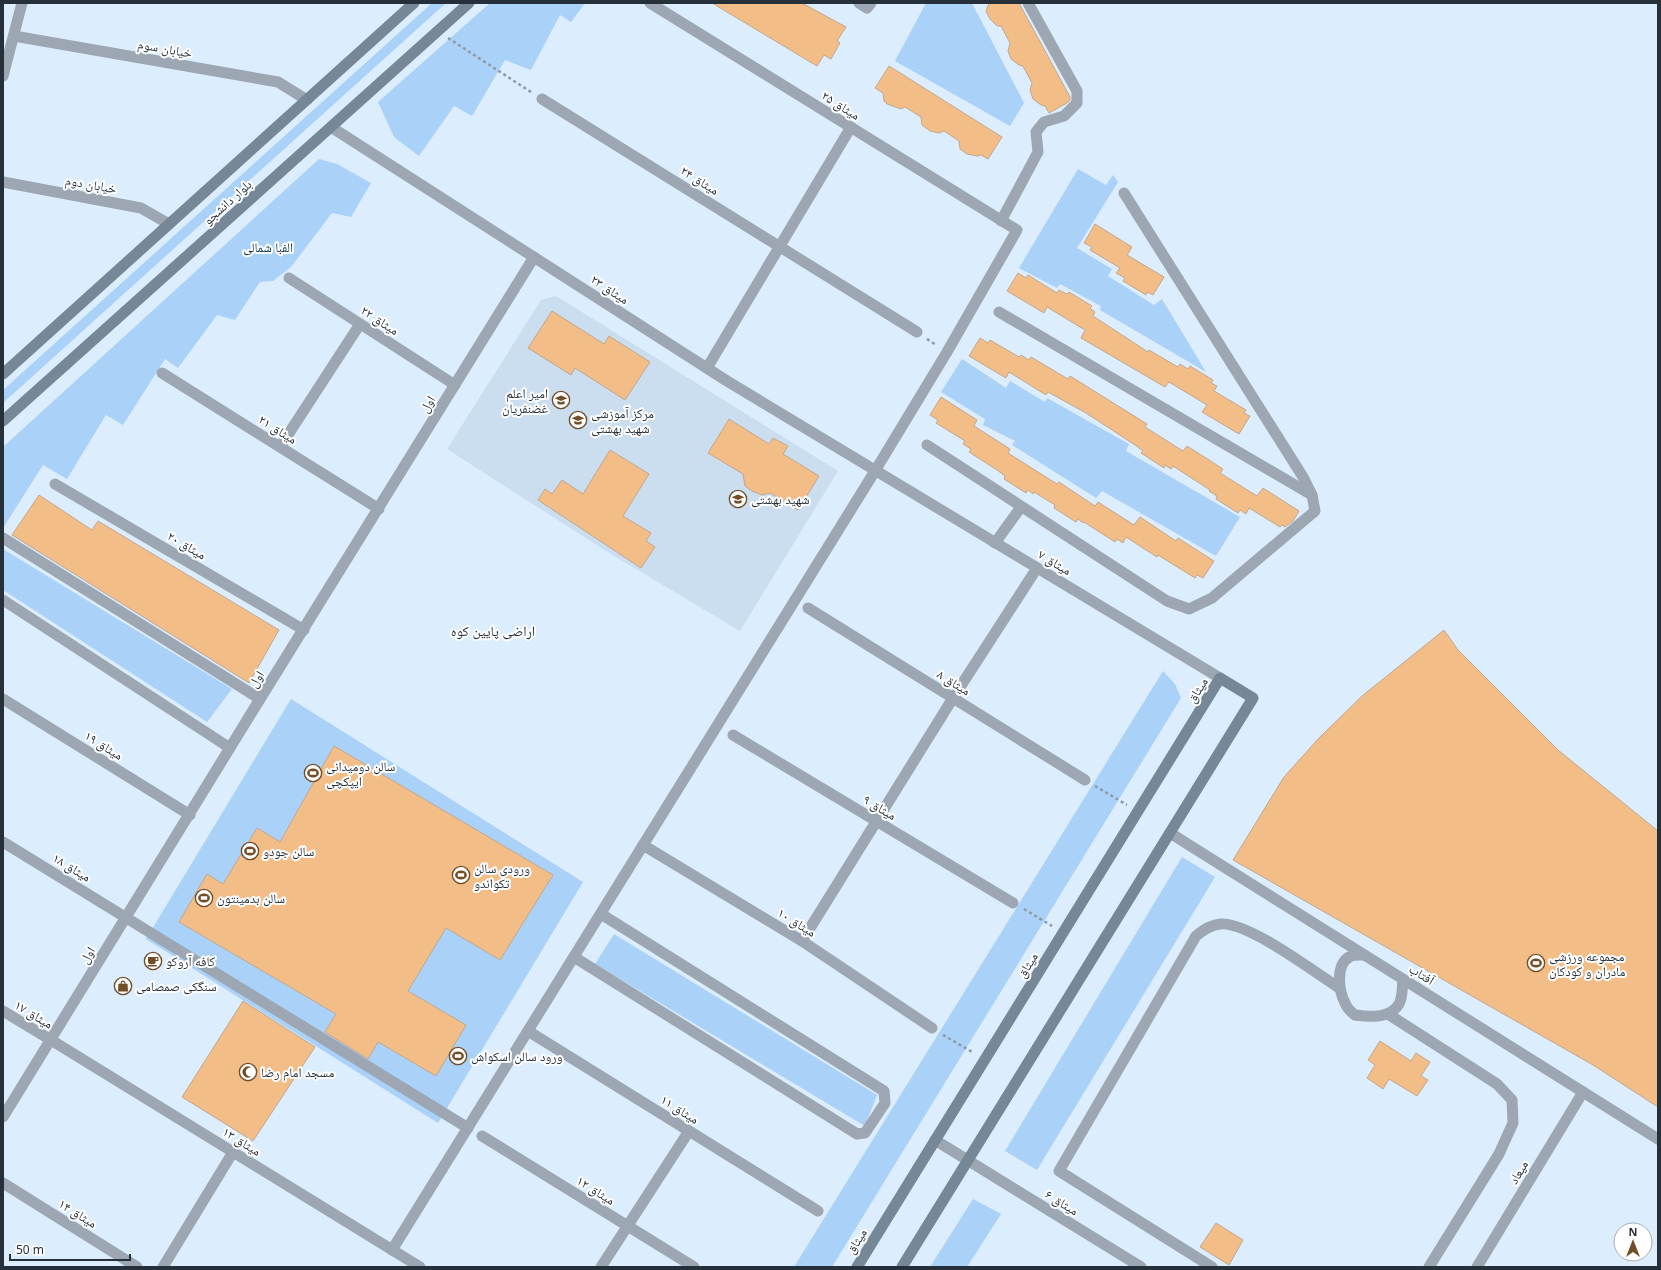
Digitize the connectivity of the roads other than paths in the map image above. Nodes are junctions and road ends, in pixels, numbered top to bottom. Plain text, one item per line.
1 (22, 3) edge
2 (414, 3) edge
3 (469, 3) edge
4 (650, 3) edge
5 (859, 3) edge
6 (870, 3) edge
7 (1028, 3) edge
8 (14, 36) junction
9 (3, 76) edge
10 (542, 99) road end
11 (307, 100) junction
12 (332, 127) junction
13 (851, 127) junction
14 (3, 182) edge
15 (1124, 193) dead end
16 (1001, 221) junction
17 (169, 224) junction
18 (780, 246) junction
19 (534, 257) junction
20 (289, 278) dead end
21 (999, 312) dead end
22 (360, 324) junction
23 (917, 332) road end
24 (707, 368) junction
25 (162, 373) dead end
26 (3, 374) edge
27 (455, 385) junction
28 (3, 421) edge
29 (927, 445) dead end
30 (280, 447) junction
31 (875, 470) junction
32 (56, 484) dead end
33 (1312, 495) junction
34 (1020, 507) junction
35 (379, 509) junction
36 (3, 538) edge
37 (995, 543) junction
38 (1037, 568) junction
39 (3, 600) edge
40 (808, 608) dead end
41 (304, 630) junction
42 (1220, 678) junction
43 (953, 698) junction
44 (260, 699) junction
45 (4, 700) edge
46 (733, 735) dead end
47 (230, 748) junction
48 (1085, 780) road end
49 (190, 815) junction
50 (877, 822) junction
51 (1170, 833) junction
52 (4, 844) edge
53 (643, 845) junction
54 (1013, 903) road end
55 (601, 914) junction
56 (127, 917) junction
57 (802, 941) junction
58 (1364, 955) junction
59 (574, 957) junction
60 (1403, 979) junction
61 (1339, 988) junction
62 (3, 1011) edge
63 (1388, 1014) junction
64 (932, 1028) road end
65 (528, 1031) junction
66 (50, 1040) junction
67 (1583, 1092) junction
68 (3, 1117) edge
69 (468, 1128) junction
70 (689, 1131) junction
71 (482, 1136) dead end
72 (1658, 1139) edge
73 (935, 1140) junction
74 (233, 1152) junction
75 (968, 1160) junction
76 (3, 1184) edge
77 (818, 1211) dead end
78 (628, 1226) junction
79 (392, 1250) junction
80 (137, 1267) edge
81 (163, 1267) edge
82 (420, 1267) edge
83 (601, 1267) edge
84 (694, 1267) edge
85 (857, 1267) edge
86 (902, 1267) edge
87 (1141, 1267) edge
88 (1212, 1267) edge
89 (1429, 1267) edge
90 (1477, 1267) edge

1 - 8 street
2 - 11 main road, بلوار دانشجو
3 - 12 main road, بلوار دانشجو
4 - 13 street, میثاق ۲۵
5 - 6 street
7 - 16 street
8 - 9 street
8 - 11 street, خیابان سوم
10 - 18 street, میثاق ۲۴
11 - 17 main road, بلوار دانشجو
12 - 19 street, میثاق ۲۳
12 - 28 main road, بلوار دانشجو
13 - 16 street, میثاق ۲۵
13 - 18 street
14 - 17 street, خیابان دوم
15 - 33 street
16 - 31 street, میثاق ۲۵
17 - 26 main road, بلوار دانشجو
18 - 23 street, میثاق ۲۴
18 - 24 street
19 - 24 street, میثاق ۲۳
19 - 27 street, اول
20 - 22 street, میثاق ۲۲
21 - 33 street
22 - 27 street, میثاق ۲۲
22 - 30 street
24 - 31 street, میثاق ۲۳
25 - 30 street, میثاق ۲۱
27 - 35 street, اول
29 - 34 street
30 - 35 street, میثاق ۲۱
31 - 37 street, میثاق ۷
31 - 53 street
32 - 41 street, میثاق ۲۰
33 - 34 street
34 - 37 street
35 - 41 street, اول
36 - 44 street
37 - 38 street, میثاق ۷
38 - 42 street, میثاق ۷
38 - 43 street
39 - 47 street
40 - 43 street, میثاق ۸
41 - 44 street, اول
42 - 51 main road
42 - 73 main road, میثاق
43 - 48 street, میثاق ۸
43 - 50 street
44 - 47 street, اول
45 - 49 street, میثاق ۱۹
46 - 50 street, میثاق ۹
47 - 49 street, اول
49 - 56 street, اول
50 - 54 street, میثاق ۹
50 - 57 street
51 - 58 street, آفتاب
51 - 75 main road
52 - 56 street, میثاق ۱۸
53 - 55 street
53 - 57 street, میثاق ۱۰
55 - 59 street
55 - 59 street
56 - 66 street, اول
56 - 69 street, میثاق ۱۸
57 - 64 street, میثاق ۱۰
58 - 60 street, آفتاب
58 - 61 street
59 - 65 street
60 - 63 street
60 - 67 street, آفتاب
61 - 63 street
61 - 88 street
62 - 66 street, میثاق ۱۷
63 - 89 street
65 - 69 street
65 - 70 street, میثاق ۱۱
66 - 68 street, اول
66 - 74 street, میثاق ۱۳
67 - 72 street, آفتاب
67 - 90 street, میعاد
69 - 79 street
70 - 77 street, میثاق ۱۱
70 - 78 street
71 - 78 street, میثاق ۱۲
73 - 75 street, میثاق ۶
73 - 85 main road, میثاق
74 - 79 street, میثاق ۱۳
74 - 81 street
75 - 86 main road
75 - 87 street, میثاق ۶
76 - 80 street, میثاق ۱۴
78 - 83 street
78 - 84 street, میثاق ۱۲
79 - 82 street, میثاق ۱۳

